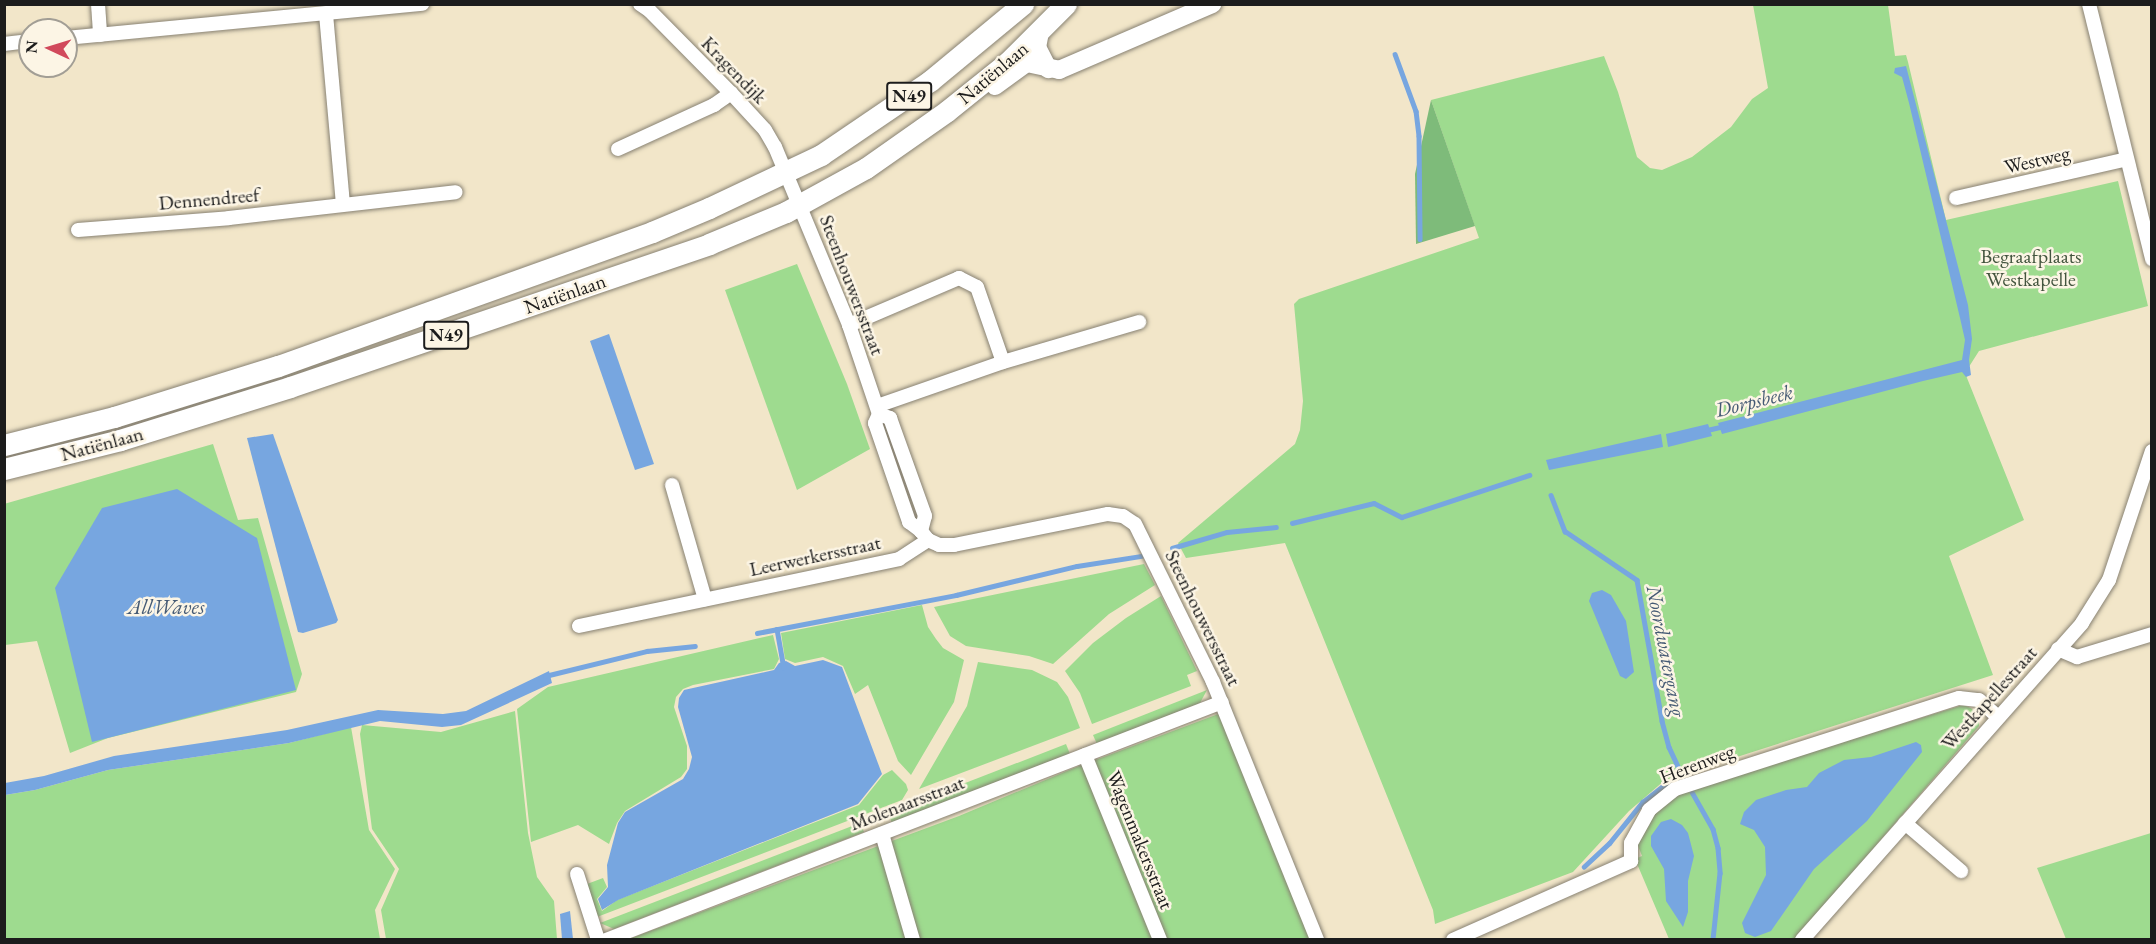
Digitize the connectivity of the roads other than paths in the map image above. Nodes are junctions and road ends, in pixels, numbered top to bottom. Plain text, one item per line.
1 (98, 4) edge
2 (422, 4) edge
3 (1023, 4) edge
4 (1066, 4) edge
5 (1212, 4) edge
6 (2089, 4) edge
7 (649, 7) edge
8 (326, 14) junction
9 (1040, 32) junction
10 (100, 35) junction
11 (78, 37) edge
12 (1045, 64) junction
13 (731, 93) junction
14 (947, 111) junction
15 (618, 149) dead end
16 (2127, 159) junction
17 (785, 173) junction
18 (456, 192) dead end
19 (1956, 198) dead end
20 (343, 204) junction
21 (800, 205) junction
22 (78, 230) dead end
23 (2151, 259) edge
24 (1139, 322) dead end
25 (849, 325) junction
26 (1003, 362) junction
27 (878, 410) junction
28 (4, 445) edge
29 (2151, 452) edge
30 (4, 469) edge
31 (672, 485) dead end
32 (924, 535) junction
33 (705, 599) junction
34 (579, 626) dead end
35 (2151, 634) edge
36 (2058, 649) junction
37 (1222, 702) junction
38 (1997, 716) junction
39 (1085, 755) junction
40 (1905, 823) junction
41 (882, 834) junction
42 (1961, 871) dead end
43 (577, 874) dead end
44 (598, 939) edge
45 (606, 939) edge
46 (913, 939) edge
47 (1160, 939) edge
48 (1317, 939) edge
49 (1453, 939) edge
50 (1802, 939) edge

1 - 10 street
2 - 8 street
3 - 17 main road, Natiënlaan / N49
4 - 9 main road, Natiënlaan / N49
5 - 12 street
6 - 16 street
7 - 13 street, Kragendijk
8 - 10 street
8 - 20 street
9 - 12 street
9 - 14 main road, Natiënlaan / N49
10 - 11 street
12 - 14 street
13 - 15 street
13 - 17 street, Kragendijk
14 - 21 main road, Natiënlaan / N49
16 - 19 street, Westweg
16 - 23 street
17 - 21 street, Steenhouwersstraat
17 - 28 main road, Natiënlaan / N49
18 - 20 street, Dennendreef
20 - 22 street, Dennendreef
21 - 25 street, Steenhouwersstraat
21 - 30 main road, Natiënlaan / N49
24 - 26 street
25 - 26 street
25 - 27 street, Steenhouwersstraat
26 - 27 street
27 - 32 street, Steenhouwersstraat
29 - 36 street, Westkapellestraat
31 - 33 street
32 - 33 street, Leerwerkersstraat
32 - 37 street, Steenhouwersstraat
33 - 34 street, Leerwerkersstraat
35 - 36 street
36 - 38 street, Westkapellestraat
37 - 39 street, Molenaarsstraat
37 - 48 street, Steenhouwersstraat
38 - 40 street, Westkapellestraat
38 - 49 street, Herenweg
39 - 41 street, Molenaarsstraat
39 - 47 street, Wagenmakersstraat
40 - 42 street
40 - 50 street, Westkapellestraat
41 - 45 street, Molenaarsstraat
41 - 46 street
43 - 44 street

